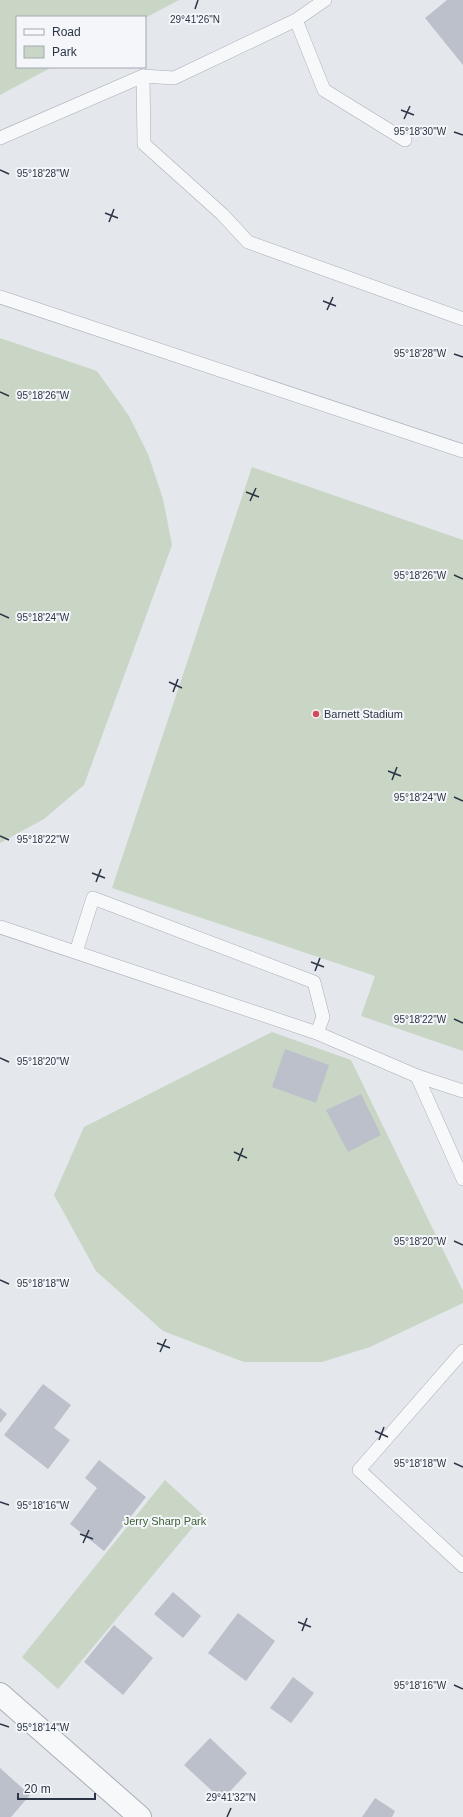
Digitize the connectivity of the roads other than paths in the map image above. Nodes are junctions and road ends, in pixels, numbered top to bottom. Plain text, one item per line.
1 (325, 0) edge
2 (296, 20) junction
3 (144, 76) junction
4 (0, 138) edge
5 (405, 140) dead end
6 (0, 297) edge
7 (463, 319) edge
8 (463, 451) edge
9 (0, 927) edge
10 (76, 952) junction
11 (317, 1033) junction
12 (417, 1076) junction
13 (463, 1091) edge
14 (463, 1179) edge
15 (463, 1352) edge
16 (463, 1566) edge
17 (0, 1694) edge
18 (140, 1817) edge

1 - 2 lane
2 - 3 lane
2 - 5 lane
3 - 4 lane
3 - 7 lane
6 - 8 lane
9 - 10 lane
10 - 11 lane
10 - 11 lane
11 - 12 lane
12 - 13 lane
12 - 14 lane
15 - 16 lane
17 - 18 street

